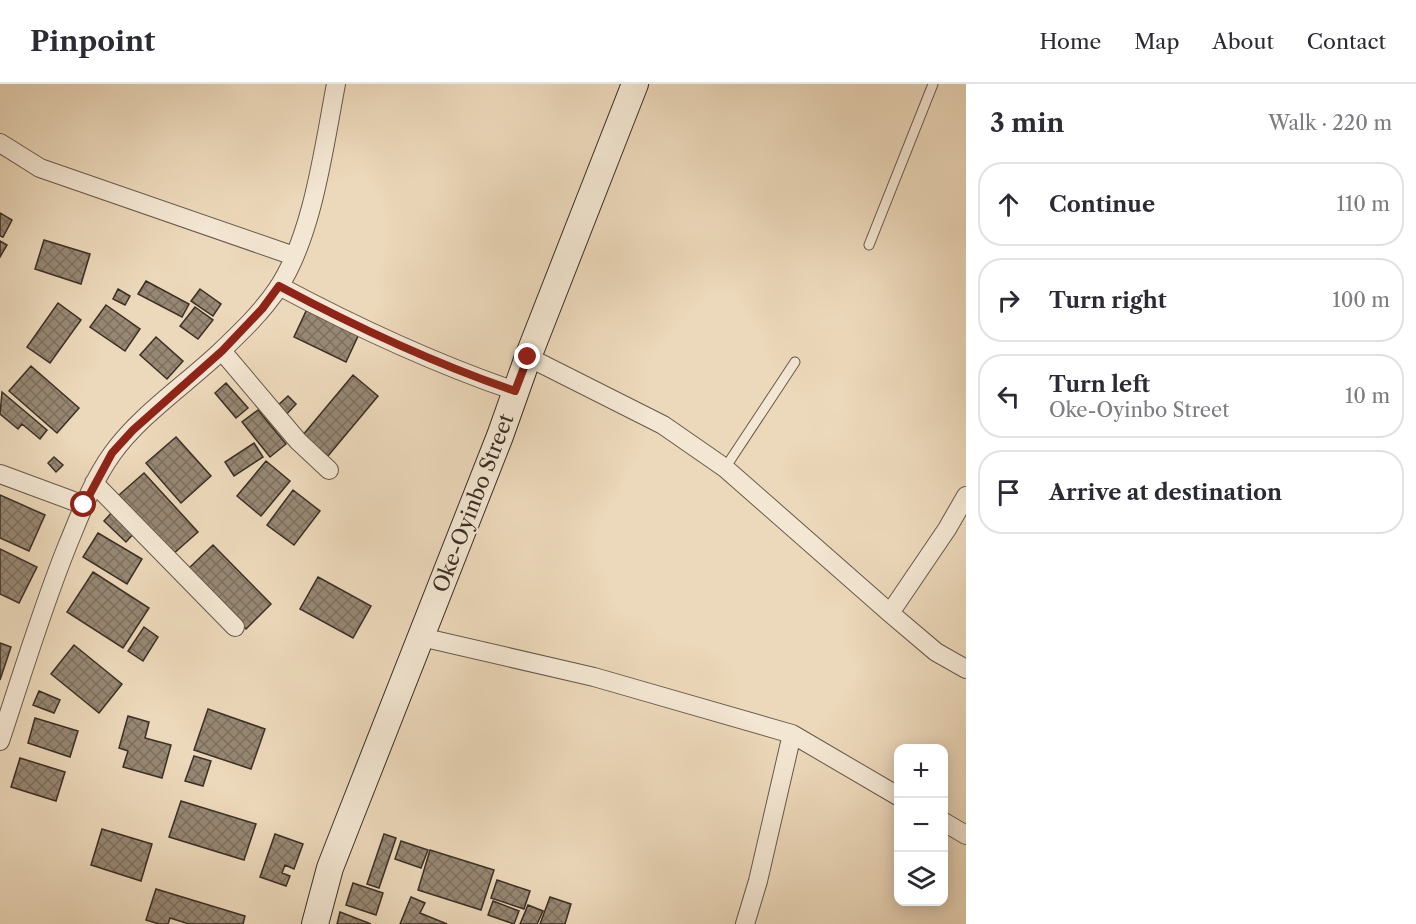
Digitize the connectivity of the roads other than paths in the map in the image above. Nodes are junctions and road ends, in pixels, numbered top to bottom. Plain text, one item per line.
1 (336, 84) edge
2 (635, 84) edge
3 (933, 84) edge
4 (0, 143) edge
5 (869, 245) dead end
6 (294, 256) junction
7 (279, 286) junction
8 (222, 351) junction
9 (528, 357) junction
10 (795, 362) dead end
11 (515, 391) junction
12 (725, 468) junction
13 (329, 470) dead end
14 (0, 474) edge
15 (94, 483) junction
16 (966, 496) edge
17 (84, 505) junction
18 (890, 613) junction
19 (235, 627) dead end
20 (421, 637) junction
21 (966, 669) edge
22 (792, 734) junction
23 (0, 741) edge
24 (894, 794) edge
25 (948, 824) edge
26 (966, 835) edge
27 (315, 924) edge
28 (745, 924) edge

1 - 6 street
2 - 9 main road, Oke-Oyinbo Street
3 - 5 lane
4 - 6 street
6 - 7 street
7 - 8 street
7 - 11 street
8 - 13 street
8 - 15 street
9 - 11 main road, Oke-Oyinbo Street
9 - 12 street
10 - 12 lane
11 - 20 main road, Oke-Oyinbo Street
12 - 18 street
14 - 17 street
15 - 17 street
15 - 19 street
16 - 18 street
17 - 23 street
18 - 21 street
20 - 22 street
20 - 27 main road, Oke-Oyinbo Street
22 - 24 street
22 - 28 street
25 - 26 street

